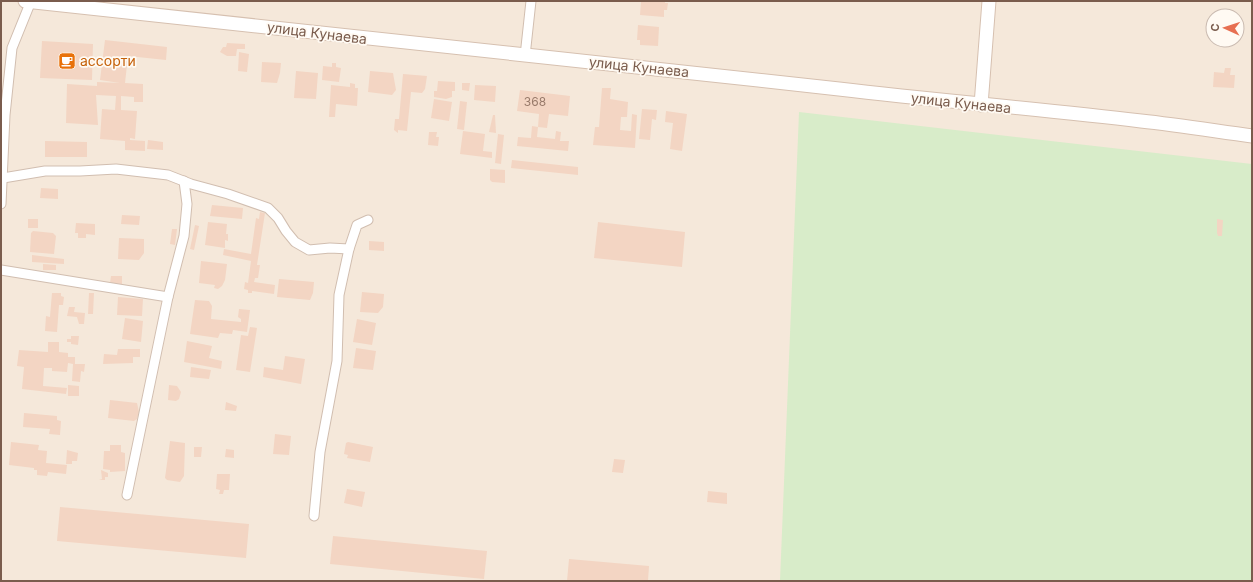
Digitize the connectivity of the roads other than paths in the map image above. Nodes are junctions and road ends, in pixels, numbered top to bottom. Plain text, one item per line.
1 (29, 1) edge
2 (531, 1) edge
3 (989, 1) edge
4 (526, 56) junction
5 (981, 105) junction
6 (1252, 136) edge
7 (3, 178) junction
8 (184, 181) junction
9 (1, 204) edge
10 (368, 220) dead end
11 (349, 249) junction
12 (1, 270) edge
13 (168, 297) junction
14 (127, 495) dead end
15 (314, 516) dead end

1 - 4 main road, улица Кунаева
1 - 7 street
2 - 4 street
3 - 5 main road
4 - 5 main road, улица Кунаева
5 - 6 main road, улица Кунаева
7 - 8 street
7 - 9 street
8 - 11 street
8 - 13 street
10 - 11 street
11 - 15 street
12 - 13 street
13 - 14 street

